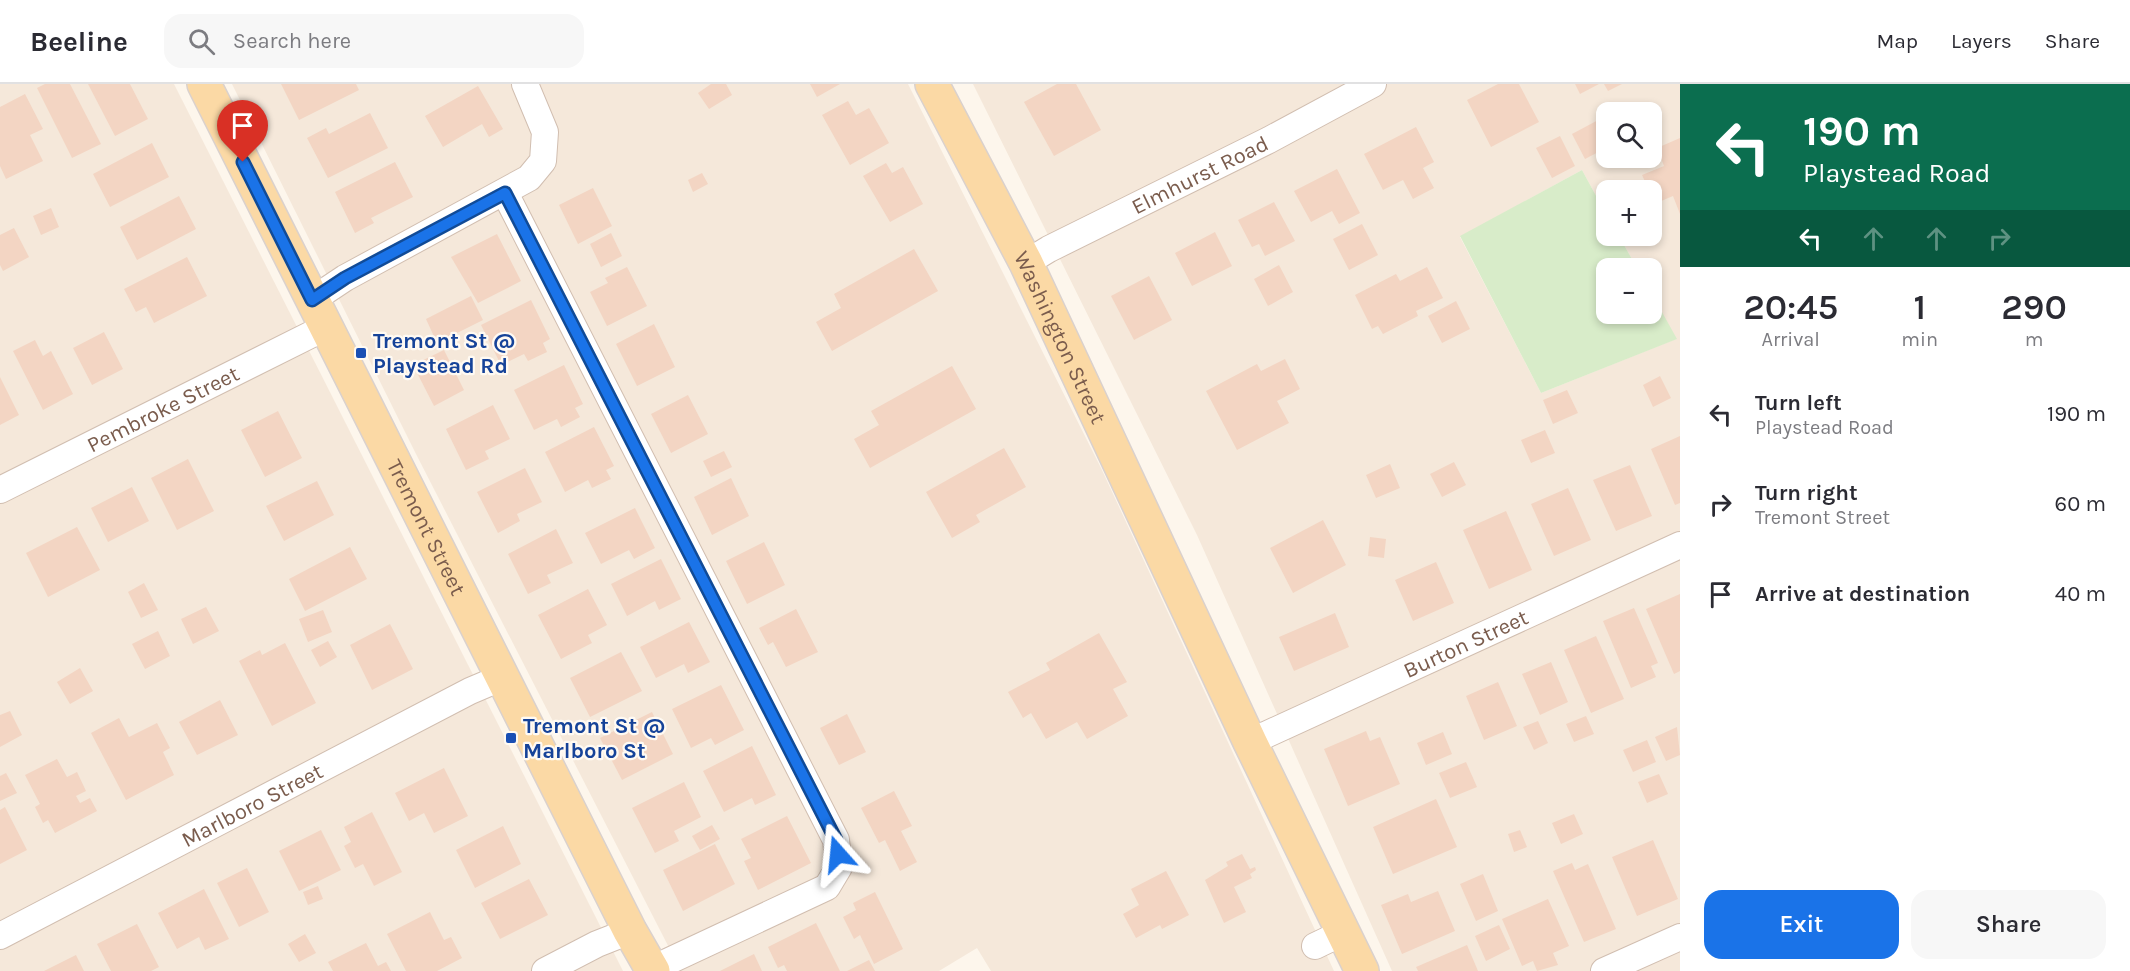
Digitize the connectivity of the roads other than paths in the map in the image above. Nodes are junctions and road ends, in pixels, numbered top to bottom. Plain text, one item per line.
1 (204, 84) edge
2 (525, 84) edge
3 (932, 84) edge
4 (1373, 84) edge
5 (505, 193) junction
6 (1026, 263) junction
7 (319, 313) junction
8 (0, 490) edge
9 (1680, 544) edge
10 (503, 677) junction
11 (1250, 742) junction
12 (630, 932) junction
13 (0, 936) edge
14 (1680, 937) edge
15 (653, 970) edge
16 (545, 971) edge
17 (1362, 971) edge
18 (1604, 971) edge

1 - 7 main road, Tremont Street
2 - 5 street, Pembroke Street
3 - 6 main road, Washington Street
4 - 6 street, Elmhurst Road
5 - 7 street, Pembroke Street
5 - 15 street
6 - 11 main road, Washington Street
7 - 8 street, Pembroke Street
7 - 10 main road, Tremont Street
9 - 11 street, Burton Street
10 - 12 main road, Tremont Street
10 - 13 street, Marlboro Street
11 - 17 main road, Washington Street
12 - 15 main road, Tremont Street
12 - 16 street
14 - 18 street

